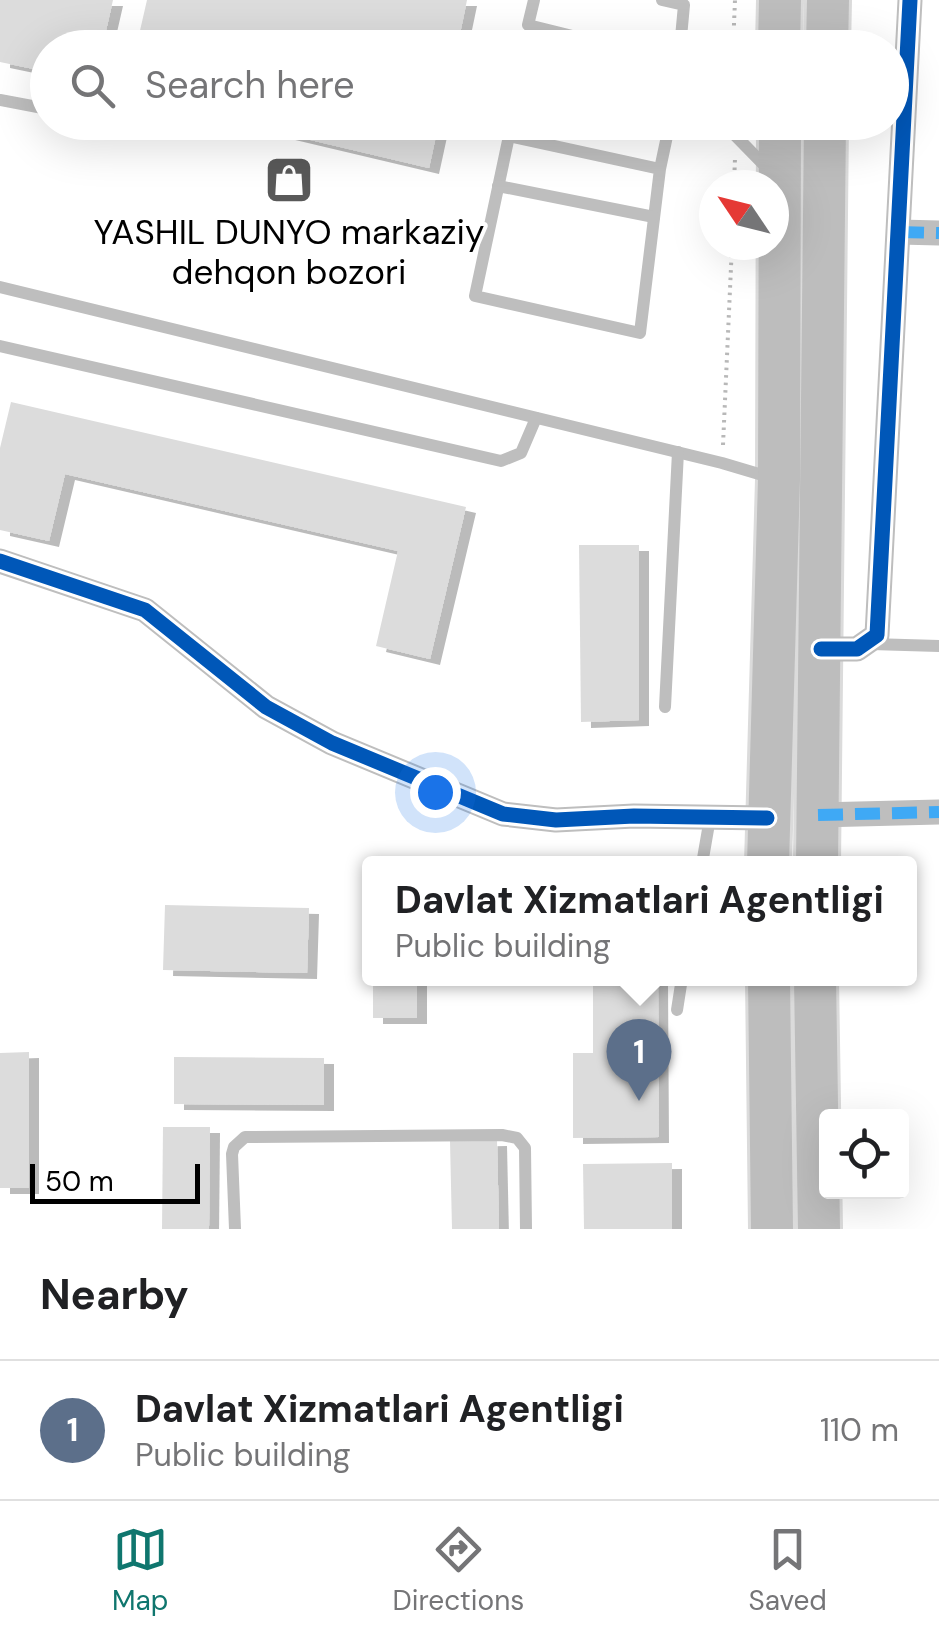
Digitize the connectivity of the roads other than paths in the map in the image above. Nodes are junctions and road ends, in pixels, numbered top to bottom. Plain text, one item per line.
1 (534, 0) edge
2 (662, 0) edge
3 (780, 0) edge
4 (828, 0) edge
5 (910, 0) edge
6 (548, 30) edge
7 (682, 30) edge
8 (779, 30) edge
9 (827, 30) edge
10 (909, 30) edge
11 (0, 100) edge
12 (30, 106) edge
13 (507, 140) edge
14 (527, 140) edge
15 (666, 140) edge
16 (740, 140) edge
17 (780, 140) edge
18 (825, 140) edge
19 (903, 140) edge
20 (660, 168) junction
21 (770, 170) edge
22 (780, 170) edge
23 (498, 186) junction
24 (654, 217) junction
25 (899, 232) junction
26 (939, 233) edge
27 (780, 260) edge
28 (0, 288) edge
29 (0, 346) edge
30 (536, 418) junction
31 (678, 452) junction
32 (779, 480) junction
33 (0, 561) edge
34 (868, 644) junction
35 (939, 646) edge
36 (821, 649) junction
37 (665, 707) dead end
38 (939, 812) edge
39 (818, 815) junction
40 (710, 818) junction
41 (767, 818) junction
42 (703, 856) edge
43 (768, 856) edge
44 (817, 856) edge
45 (681, 986) edge
46 (769, 986) edge
47 (815, 986) edge
48 (677, 1010) dead end
49 (234, 1229) edge
50 (526, 1229) edge
51 (772, 1229) edge
52 (819, 1229) edge

1 - 6 lane
2 - 7 lane
3 - 8 main road
4 - 9 main road
5 - 10 street
11 - 12 lane
13 - 23 lane
14 - 20 lane
15 - 20 lane
16 - 21 lane
17 - 22 main road
18 - 36 main road
19 - 25 street
20 - 24 lane
23 - 24 lane
23 - 24 lane
25 - 26 street
25 - 34 street
27 - 32 main road
28 - 30 lane
29 - 30 lane
30 - 31 lane
31 - 32 lane
31 - 37 lane
32 - 41 main road
33 - 40 street
34 - 35 lane
34 - 36 street
36 - 39 main road
38 - 39 street
39 - 44 main road
40 - 41 street
40 - 42 lane
41 - 43 main road
45 - 48 lane
46 - 51 main road
47 - 52 main road
49 - 50 lane

